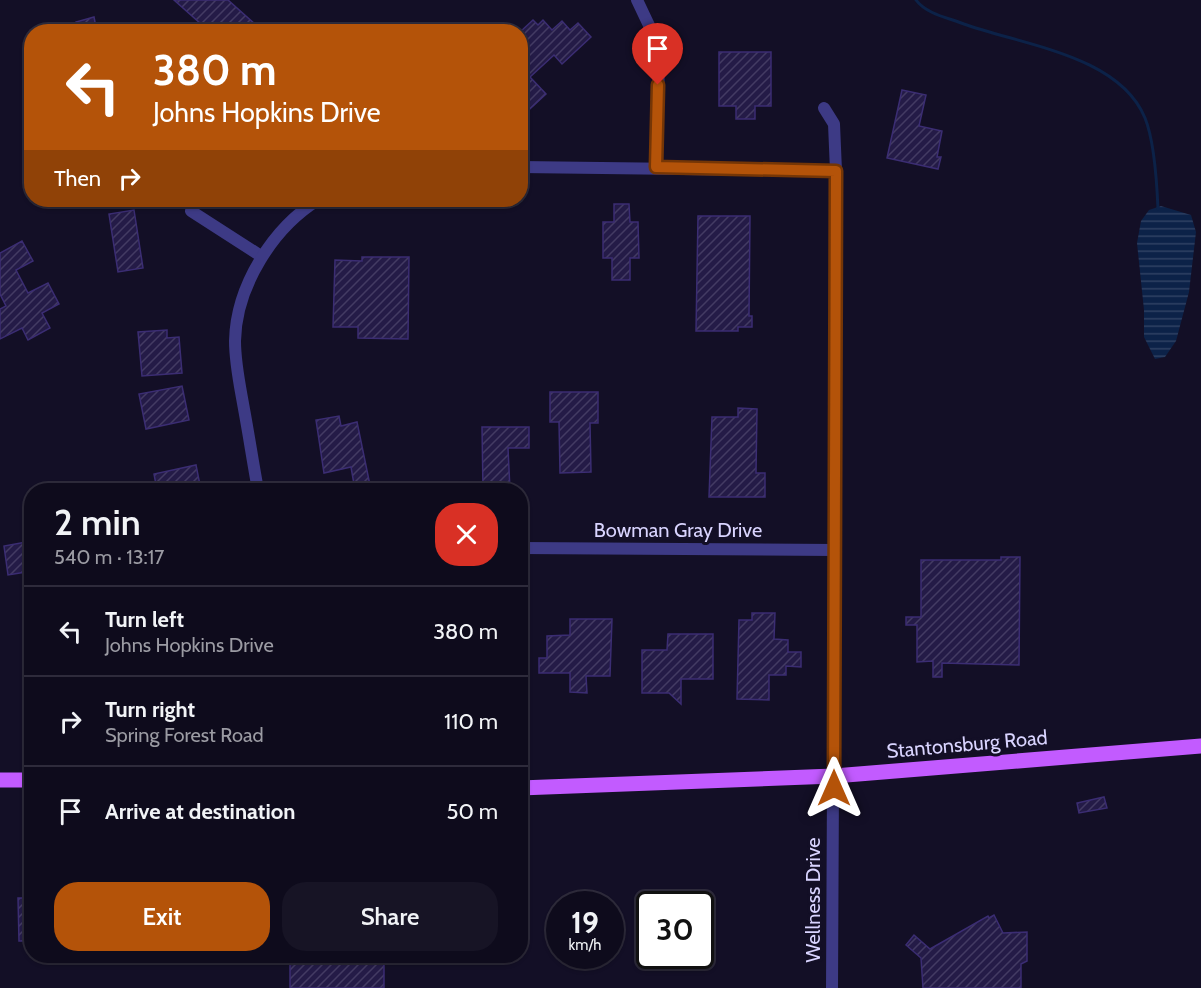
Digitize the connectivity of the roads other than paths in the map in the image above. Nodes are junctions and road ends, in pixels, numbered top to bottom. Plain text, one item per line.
1 (637, 0) edge
2 (824, 108) dead end
3 (528, 167) edge
4 (656, 167) junction
5 (836, 171) junction
6 (309, 207) edge
7 (191, 211) dead end
8 (261, 256) junction
9 (257, 483) edge
10 (528, 548) edge
11 (835, 550) junction
12 (1201, 746) edge
13 (834, 776) junction
14 (0, 780) edge
15 (24, 780) edge
16 (528, 788) edge
17 (832, 988) edge

1 - 4 street
2 - 5 street, Wellness Drive
3 - 4 street
4 - 5 street
5 - 11 street, Wellness Drive
6 - 8 street
7 - 8 street
8 - 9 street
10 - 11 street, Bowman Gray Drive
11 - 13 street, Wellness Drive
12 - 13 main road, Stantonsburg Road
13 - 16 main road, Stantonsburg Road
13 - 17 street, Wellness Drive
14 - 15 main road

